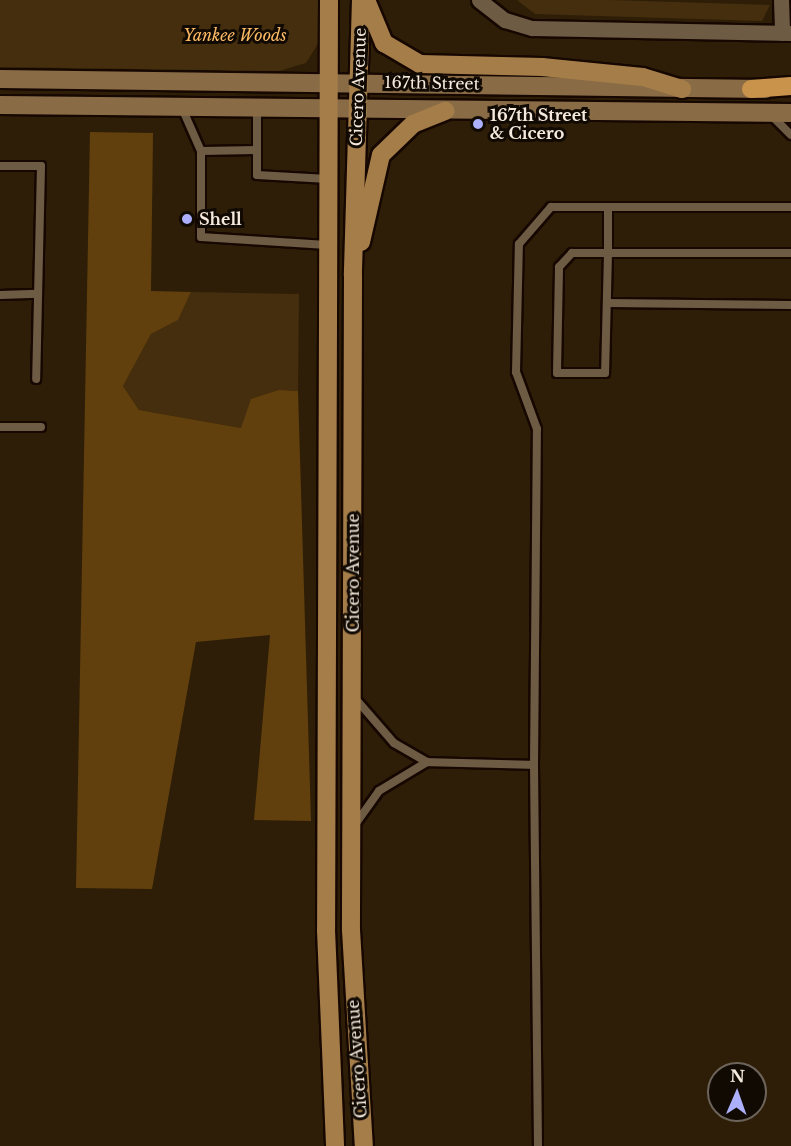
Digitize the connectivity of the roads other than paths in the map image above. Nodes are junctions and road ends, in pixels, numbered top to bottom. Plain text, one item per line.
1 (329, 0) edge
2 (361, 0) edge
3 (366, 0) edge
4 (478, 0) edge
5 (781, 0) edge
6 (786, 33) edge
7 (0, 79) edge
8 (328, 80) junction
9 (358, 82) junction
10 (791, 88) edge
11 (682, 89) junction
12 (751, 89) joint
13 (0, 105) edge
14 (181, 106) junction
15 (257, 107) junction
16 (328, 108) junction
17 (357, 108) junction
18 (445, 111) junction
19 (768, 112) junction
20 (791, 112) edge
21 (791, 135) edge
22 (257, 150) junction
23 (201, 151) junction
24 (0, 166) edge
25 (328, 179) junction
26 (608, 207) junction
27 (791, 207) edge
28 (328, 245) junction
29 (608, 253) junction
30 (791, 253) edge
31 (353, 276) junction
32 (38, 294) junction
33 (0, 295) edge
34 (607, 303) junction
35 (791, 305) edge
36 (36, 379) dead end
37 (0, 427) edge
38 (41, 428) dead end
39 (353, 695) junction
40 (427, 762) junction
41 (534, 765) junction
42 (352, 829) junction
43 (334, 1146) edge
44 (364, 1146) edge
45 (538, 1146) edge

1 - 8 main road, Cicero Avenue
2 - 9 main road, Cicero Avenue
3 - 11 main road
4 - 6 street
5 - 6 street
7 - 8 main road, 167th Street
8 - 9 main road, 167th Street
8 - 16 main road, Cicero Avenue
9 - 11 main road, 167th Street
9 - 17 main road, Cicero Avenue
10 - 12 highway
11 - 12 main road, 167th Street
13 - 14 main road, 167th Street
14 - 15 main road, 167th Street
14 - 23 lane
15 - 16 main road, 167th Street
15 - 22 lane
16 - 17 main road, 167th Street
16 - 25 main road, Cicero Avenue
17 - 18 main road, 167th Street
17 - 31 main road, Cicero Avenue
18 - 19 main road, 167th Street
18 - 31 main road
19 - 20 main road, 167th Street
19 - 21 lane
22 - 23 lane
22 - 25 lane
23 - 28 lane
24 - 32 lane
25 - 28 main road, Cicero Avenue
26 - 27 lane
26 - 29 lane
26 - 41 lane
28 - 43 main road, Cicero Avenue
29 - 30 lane
29 - 34 lane
29 - 34 lane
31 - 39 main road, Cicero Avenue
32 - 33 lane
32 - 36 lane
34 - 35 lane
37 - 38 lane
39 - 40 lane
39 - 42 main road, Cicero Avenue
40 - 41 lane
40 - 42 lane
41 - 45 lane
42 - 44 main road, Cicero Avenue

